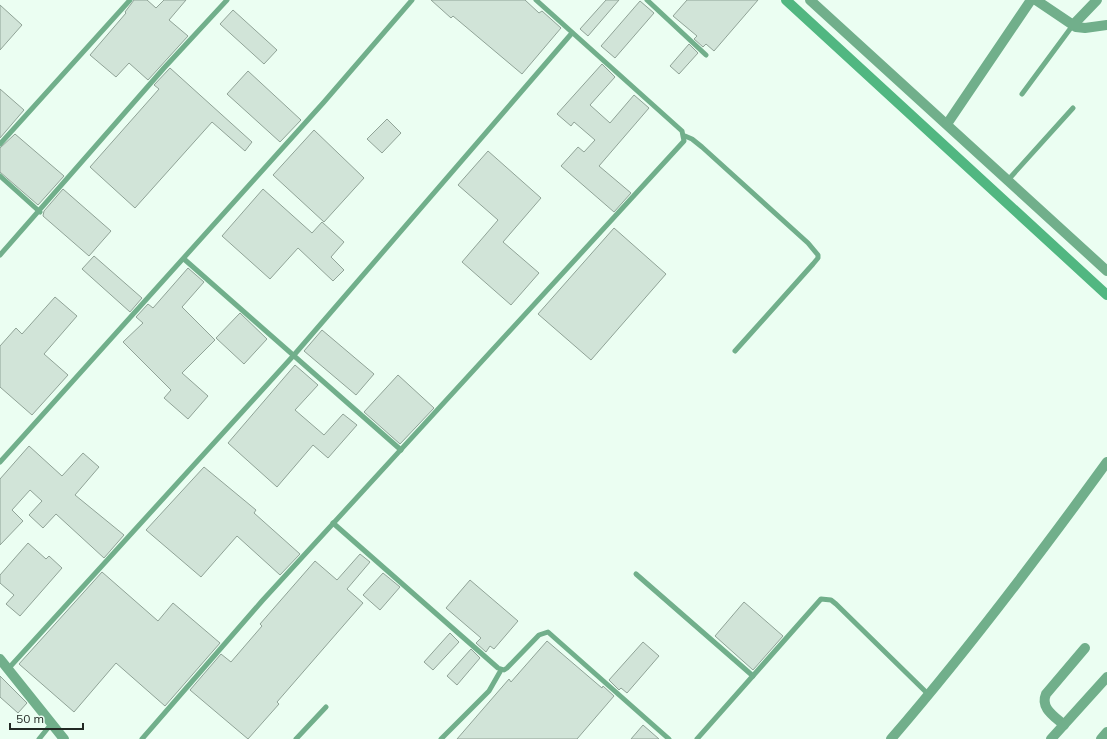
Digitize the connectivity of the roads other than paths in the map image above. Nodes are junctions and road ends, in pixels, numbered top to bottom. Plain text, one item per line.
1 (130, 0) edge
2 (226, 0) edge
3 (412, 0) edge
4 (536, 0) edge
5 (647, 0) edge
6 (810, 0) edge
7 (1031, 0) edge
8 (1036, 0) edge
9 (1097, 0) edge
10 (1072, 25) junction
11 (1107, 25) edge
12 (572, 33) junction
13 (706, 55) dead end
14 (1022, 94) dead end
15 (1073, 108) dead end
16 (947, 124) junction
17 (685, 136) junction
18 (0, 144) edge
19 (0, 176) edge
20 (1008, 180) junction
21 (40, 212) junction
22 (0, 255) edge
23 (184, 259) junction
24 (1107, 271) edge
25 (735, 351) dead end
26 (294, 355) junction
27 (401, 450) junction
28 (0, 462) edge
29 (1107, 462) edge
30 (333, 523) junction
31 (636, 574) dead end
32 (1085, 648) dead end
33 (0, 659) edge
34 (8, 669) junction
35 (501, 670) junction
36 (752, 676) junction
37 (1107, 677) edge
38 (929, 695) junction
39 (326, 707) dead end
40 (52, 723) junction
41 (1064, 725) junction
42 (1107, 732) edge
43 (39, 739) edge
44 (64, 739) edge
45 (142, 739) edge
46 (296, 739) edge
47 (441, 739) edge
48 (669, 739) edge
49 (697, 739) edge
50 (891, 739) edge
51 (1051, 739) edge
52 (1101, 739) edge

1 - 18 lane
2 - 21 lane
3 - 23 lane
4 - 12 lane
5 - 13 lane
6 - 16 street
7 - 16 street
8 - 10 street
9 - 10 street
10 - 11 street
10 - 14 lane
12 - 17 lane
12 - 26 lane
15 - 20 lane
16 - 20 street
17 - 25 lane
17 - 27 lane
19 - 21 lane
20 - 24 street
21 - 22 lane
23 - 26 lane
23 - 28 lane
26 - 27 lane
26 - 34 lane
27 - 30 lane
29 - 38 street
30 - 35 lane
30 - 45 lane
31 - 36 lane
32 - 41 street
33 - 34 street
34 - 40 street
35 - 47 lane
35 - 48 lane
36 - 38 lane
36 - 49 lane
37 - 41 street
38 - 50 street
39 - 46 lane
40 - 43 lane
40 - 44 street
41 - 51 street
42 - 52 street

